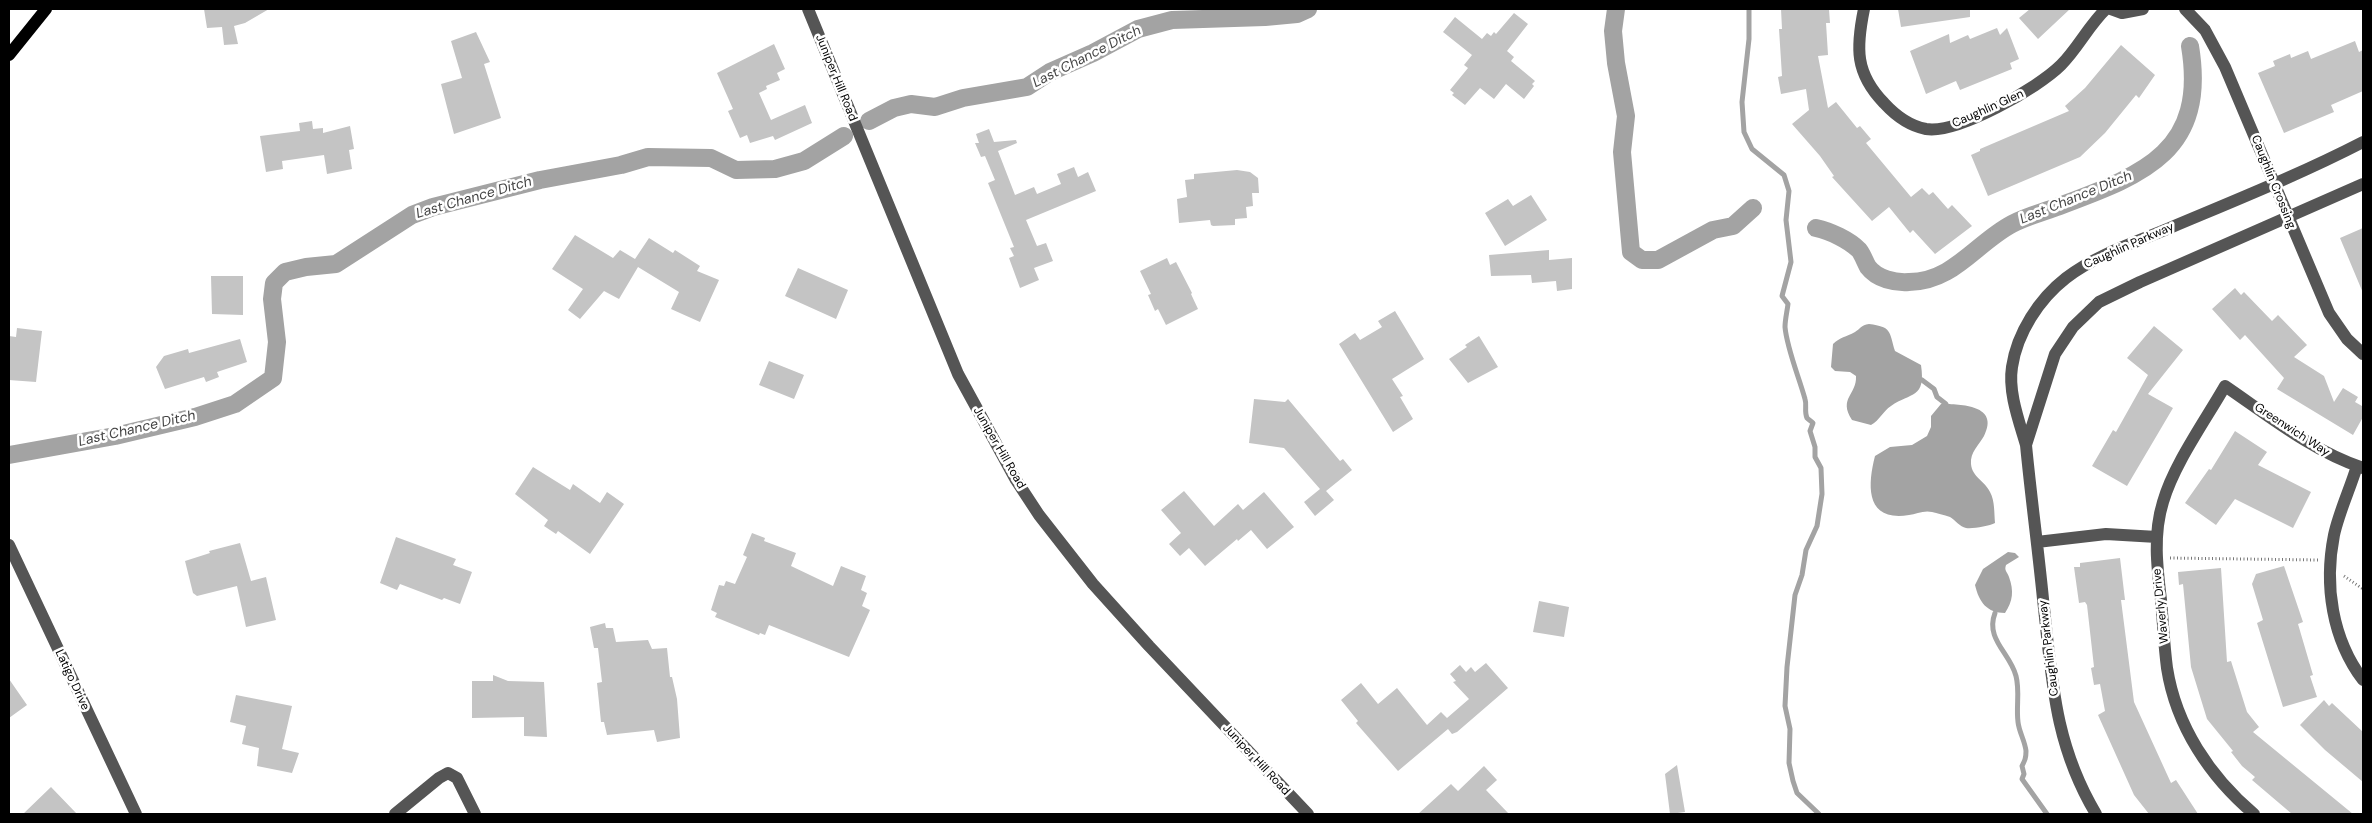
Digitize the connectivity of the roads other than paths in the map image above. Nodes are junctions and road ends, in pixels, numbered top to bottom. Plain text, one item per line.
1 (46, 9) edge
2 (808, 9) edge
3 (1864, 9) edge
4 (2106, 9) edge
5 (2111, 9) edge
6 (2143, 9) edge
7 (2185, 9) edge
8 (9, 55) edge
9 (2363, 142) edge
10 (2273, 184) junction
11 (2363, 184) edge
12 (2288, 218) junction
13 (2363, 354) edge
14 (2225, 386) joint
15 (2026, 445) junction
16 (2360, 467) edge
17 (2157, 537) junction
18 (2037, 542) junction
19 (9, 545) edge
20 (2363, 680) edge
21 (136, 814) edge
22 (395, 814) edge
23 (475, 814) edge
24 (1308, 814) edge
25 (2096, 814) edge
26 (2254, 814) edge

1 - 8 main road
2 - 24 street, Juniper Hill Road
3 - 4 street, Caughlin Glen
5 - 6 street
7 - 10 street, Caughlin Crossing
9 - 10 street, Caughlin Parkway
10 - 12 street, Caughlin Crossing
10 - 15 street, Caughlin Parkway
11 - 12 street, Caughlin Parkway
12 - 13 street, Caughlin Crossing
12 - 15 street, Caughlin Parkway
14 - 16 street, Greenwich Way
14 - 17 street, Waverly Drive
15 - 18 street, Caughlin Parkway
16 - 20 street
17 - 18 street
17 - 26 street, Waverly Drive
18 - 25 street, Caughlin Parkway
19 - 21 street, Latigo Drive
22 - 23 street

